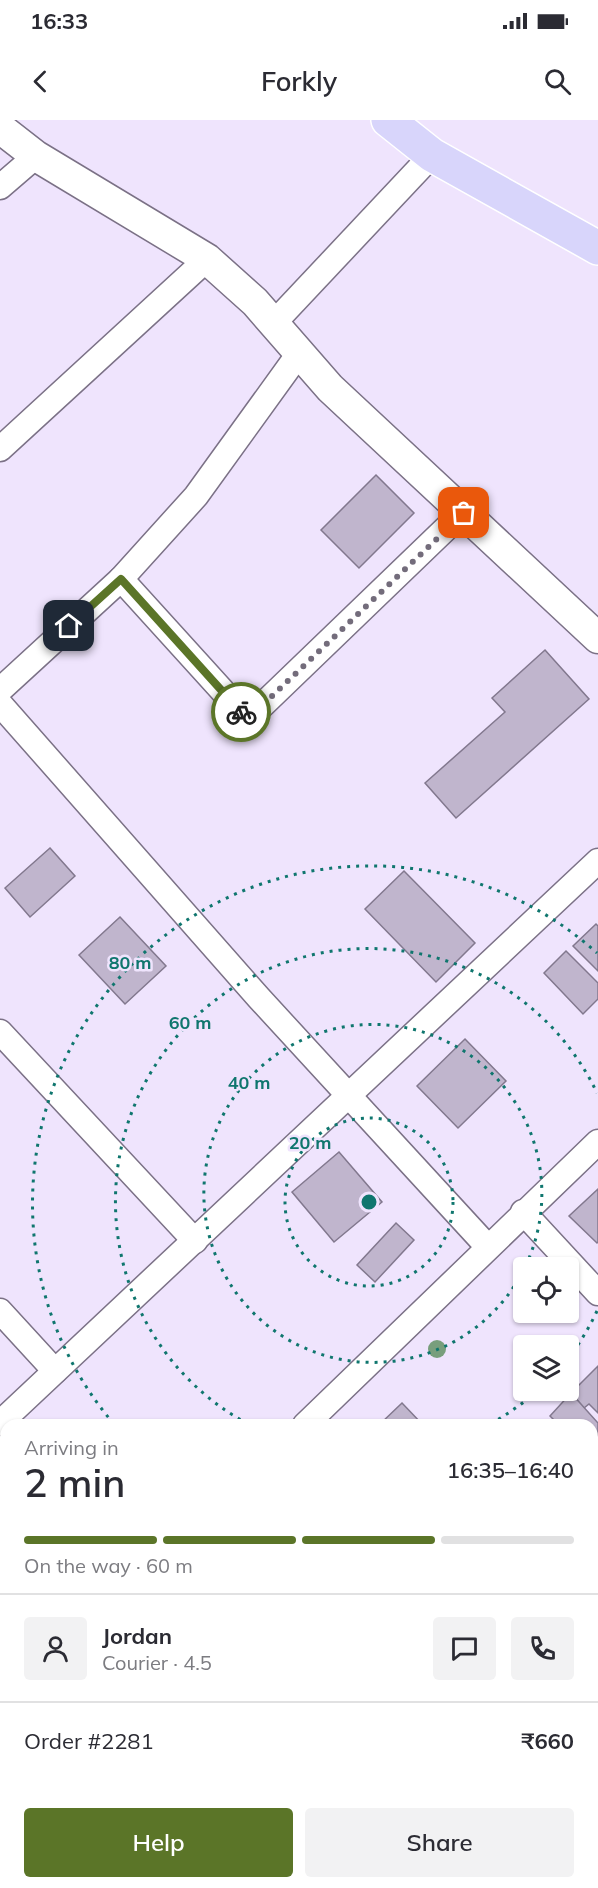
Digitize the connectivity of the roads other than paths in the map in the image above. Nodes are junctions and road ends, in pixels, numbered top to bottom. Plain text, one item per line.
1 (388, 120) edge
2 (0, 128) edge
3 (432, 155) junction
4 (36, 156) junction
5 (0, 187) edge
6 (598, 248) edge
7 (207, 259) junction
8 (274, 323) junction
9 (300, 352) junction
10 (0, 449) edge
11 (464, 513) junction
12 (121, 579) junction
13 (598, 638) edge
14 (0, 690) edge
15 (0, 704) edge
16 (598, 861) edge
17 (0, 1032) edge
18 (350, 1096) junction
19 (598, 1142) edge
20 (523, 1212) junction
21 (195, 1241) junction
22 (487, 1246) junction
23 (598, 1293) edge
24 (0, 1311) edge
25 (56, 1371) junction
26 (4, 1419) edge
27 (311, 1419) edge

1 - 3 main road
2 - 4 street
3 - 6 main road
3 - 8 street
4 - 5 street
4 - 7 street
7 - 8 street
7 - 10 street
8 - 9 street
9 - 11 street
9 - 12 street
11 - 12 street
11 - 13 street
12 - 14 street
15 - 18 street
16 - 18 street
17 - 21 street
18 - 21 street
18 - 22 street
19 - 20 street
20 - 22 street
20 - 23 street
21 - 25 street
22 - 27 street
24 - 25 street
25 - 26 street

